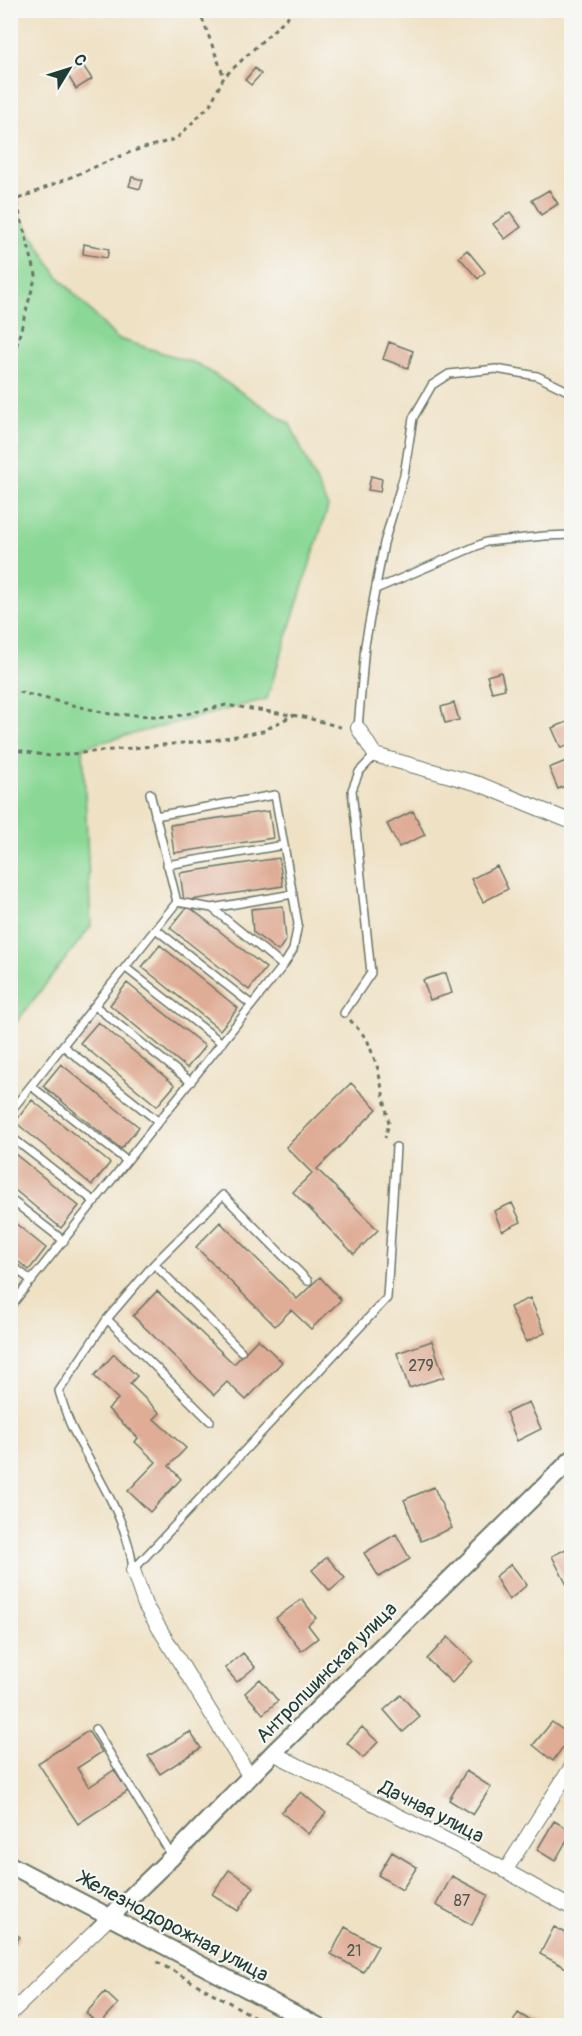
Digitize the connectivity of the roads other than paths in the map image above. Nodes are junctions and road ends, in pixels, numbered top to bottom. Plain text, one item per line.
1 (572, 393) edge
2 (572, 535) edge
3 (376, 589) junction
4 (358, 729) joint
5 (375, 755) junction
6 (150, 793) dead end
7 (155, 816) junction
8 (572, 822) edge
9 (284, 845) junction
10 (167, 865) junction
11 (292, 894) junction
12 (177, 902) junction
13 (212, 908) junction
14 (157, 930) junction
15 (283, 966) junction
16 (126, 968) junction
17 (252, 1005) junction
18 (95, 1006) junction
19 (344, 1013) road end
20 (222, 1043) junction
21 (63, 1046) junction
22 (191, 1082) junction
23 (31, 1086) junction
24 (10, 1112) edge
25 (159, 1122) junction
26 (10, 1136) edge
27 (396, 1147) dead end
28 (127, 1161) junction
29 (10, 1199) edge
30 (95, 1202) junction
31 (64, 1240) junction
32 (10, 1264) edge
33 (154, 1264) junction
34 (32, 1281) junction
35 (308, 1281) dead end
36 (10, 1307) edge
37 (106, 1319) junction
38 (241, 1351) dead end
39 (210, 1420) dead end
40 (572, 1459) edge
41 (133, 1570) junction
42 (95, 1729) dead end
43 (273, 1753) junction
44 (572, 1767) edge
45 (250, 1777) junction
46 (172, 1857) junction
47 (10, 1864) edge
48 (505, 1871) junction
49 (572, 1908) edge
50 (110, 1917) junction
51 (10, 2014) edge
52 (318, 2025) edge

1 - 3 lane
2 - 3 lane
3 - 4 lane
4 - 5 street
5 - 8 street
5 - 19 lane
6 - 7 lane
7 - 9 lane
7 - 10 lane
9 - 10 lane
9 - 11 lane
10 - 12 lane
11 - 13 lane
11 - 15 lane
12 - 13 lane
12 - 14 lane
13 - 15 lane
14 - 16 lane
14 - 17 lane
15 - 17 lane
16 - 18 lane
16 - 20 lane
17 - 20 lane
18 - 21 lane
18 - 22 lane
20 - 22 lane
21 - 23 lane
21 - 25 lane
22 - 25 lane
23 - 24 lane
23 - 28 lane
25 - 28 lane
26 - 30 lane
27 - 41 lane
28 - 30 lane
29 - 31 lane
30 - 31 lane
31 - 34 lane
32 - 34 lane
33 - 35 lane
33 - 37 lane
33 - 38 lane
34 - 36 lane
37 - 39 lane
37 - 41 lane
40 - 43 street, Антропшинская улица
41 - 45 street
42 - 46 lane
43 - 45 street, Антропшинская улица
43 - 48 street, Дачная улица
44 - 48 street
45 - 46 street, Антропшинская улица
46 - 50 street, Антропшинская улица
47 - 50 street, Железнодорожная улица
48 - 49 street, Дачная улица
50 - 51 street
50 - 52 street, Железнодорожная улица

